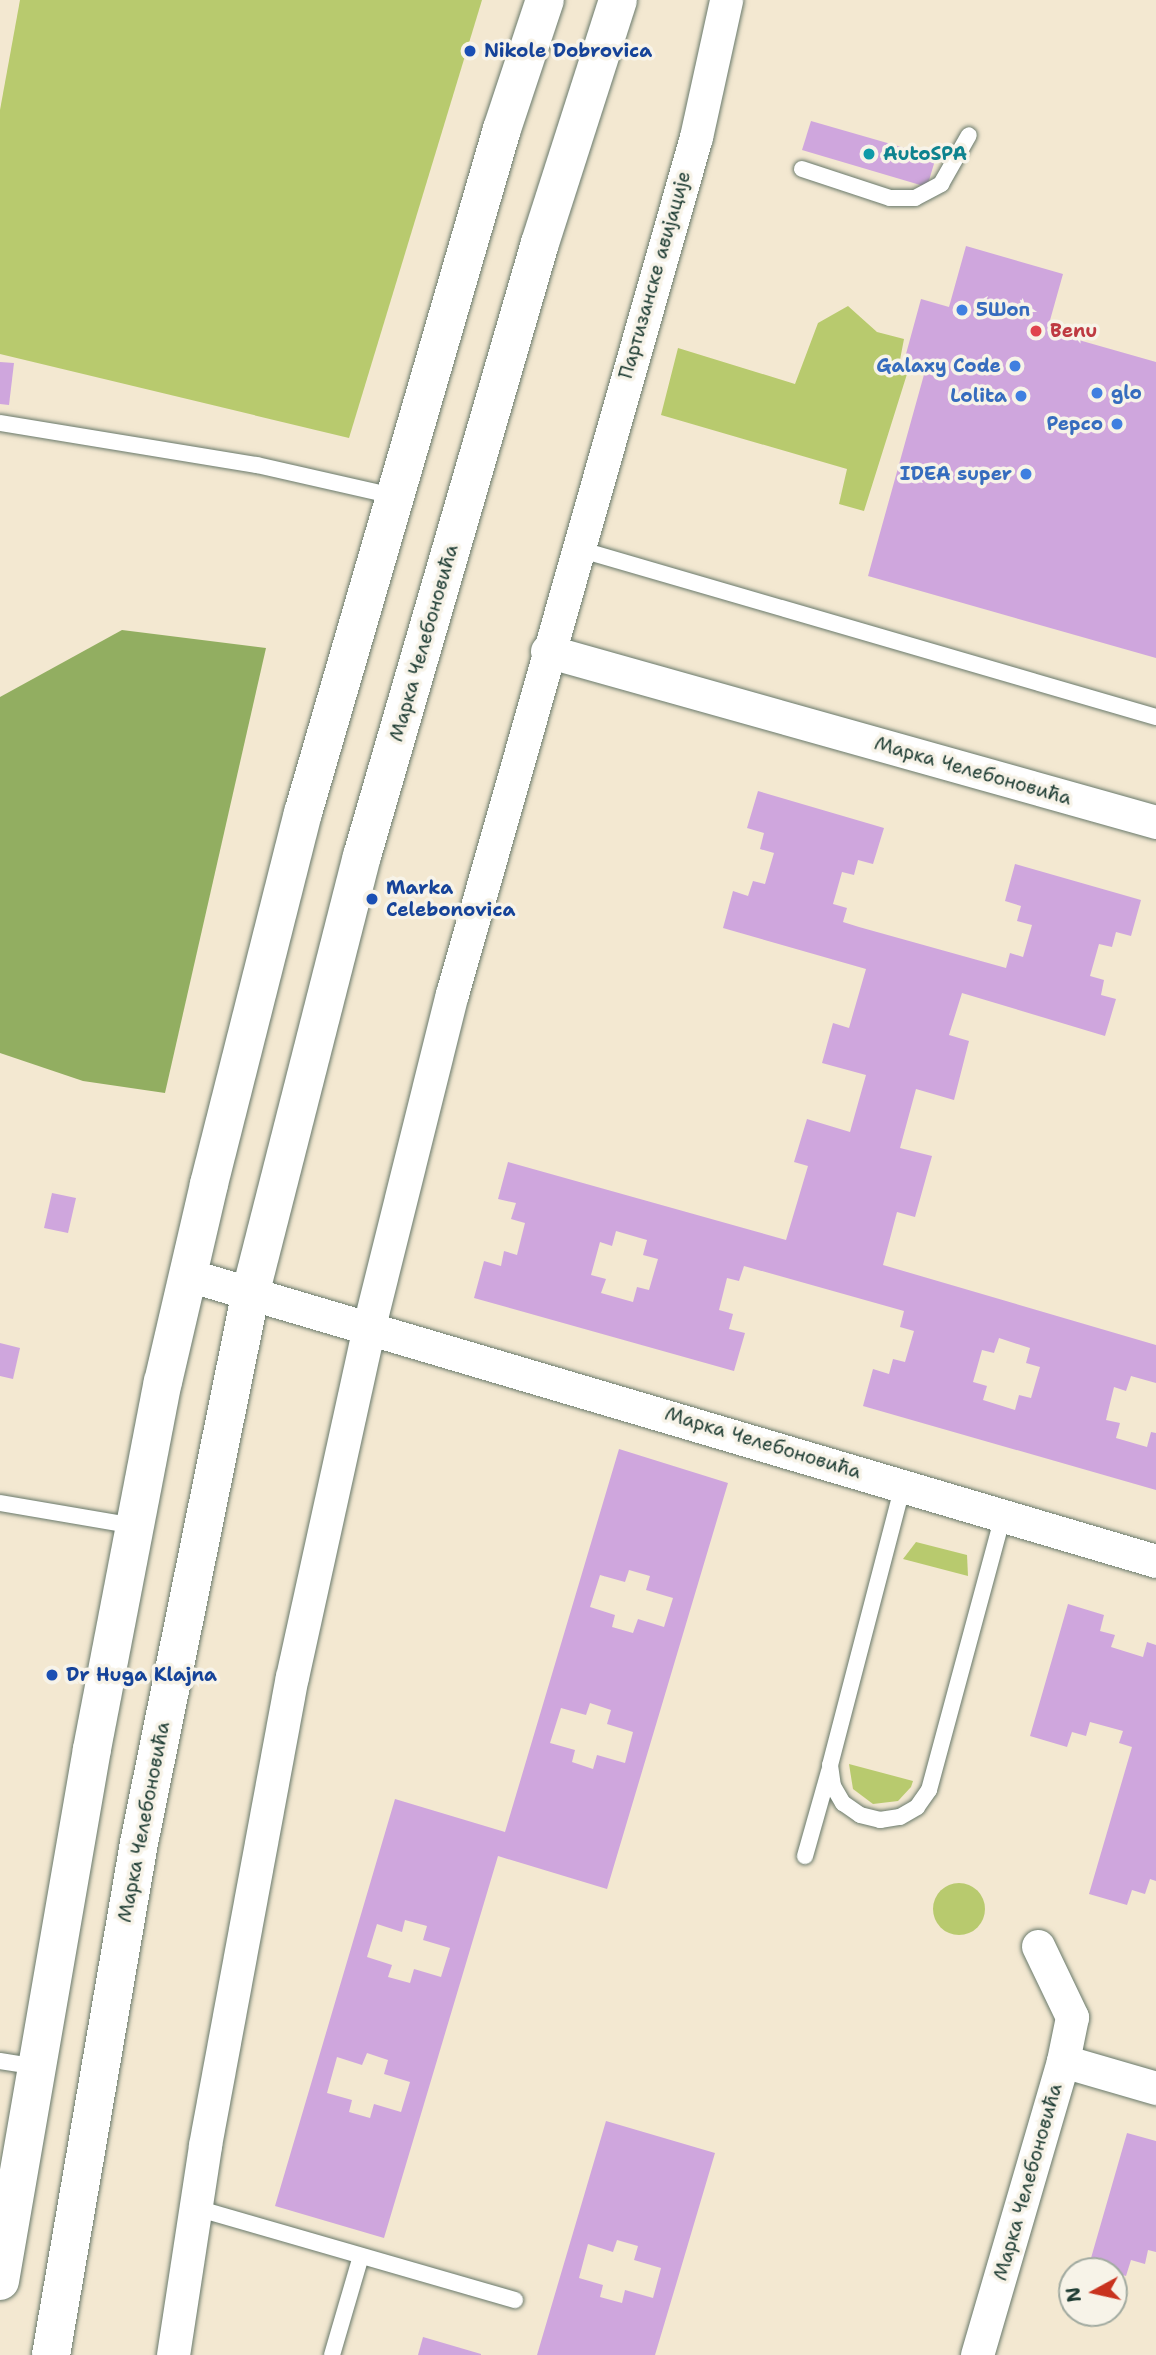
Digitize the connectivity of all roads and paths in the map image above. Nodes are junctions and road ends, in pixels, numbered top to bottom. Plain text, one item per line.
1 (545, 0) edge
2 (618, 0) edge
3 (726, 0) edge
4 (969, 135) dead end
5 (802, 169) dead end
6 (0, 423) edge
7 (394, 496) junction
8 (575, 548) junction
9 (547, 651) junction
10 (1156, 716) edge
11 (1156, 822) edge
12 (188, 1275) junction
13 (251, 1292) junction
14 (369, 1326) junction
15 (903, 1485) junction
16 (0, 1503) edge
17 (1003, 1515) junction
18 (135, 1526) junction
19 (1156, 1561) edge
20 (830, 1765) junction
21 (805, 1856) dead end
22 (1038, 1946) dead end
23 (1063, 2061) junction
24 (18, 2064) edge
25 (1156, 2088) edge
26 (196, 2208) junction
27 (360, 2256) junction
28 (0, 2281) edge
29 (515, 2300) dead end
30 (51, 2355) edge
31 (173, 2355) edge
32 (332, 2355) edge
33 (977, 2355) edge

1 - 7 main road
2 - 13 main road, Марка Челебоновића
3 - 8 street, Партизанске авијације
4 - 5 lane
6 - 7 lane
7 - 12 main road
8 - 9 street
8 - 10 lane
9 - 11 street, Марка Челебоновића
9 - 14 street
12 - 13 street, Марка Челебоновића
12 - 18 main road
13 - 14 street, Марка Челебоновића
13 - 30 main road, Марка Челебоновића
14 - 15 street, Марка Челебоновића
14 - 26 street
15 - 17 street, Марка Челебоновића
15 - 20 lane
16 - 18 lane
17 - 19 street, Марка Челебоновића
17 - 20 lane
18 - 24 main road
20 - 21 lane
22 - 23 street
23 - 25 street, Марка Челебоновића
23 - 33 street, Марка Челебоновића
24 - 28 main road
26 - 27 lane
26 - 31 street
27 - 29 lane
27 - 32 lane

